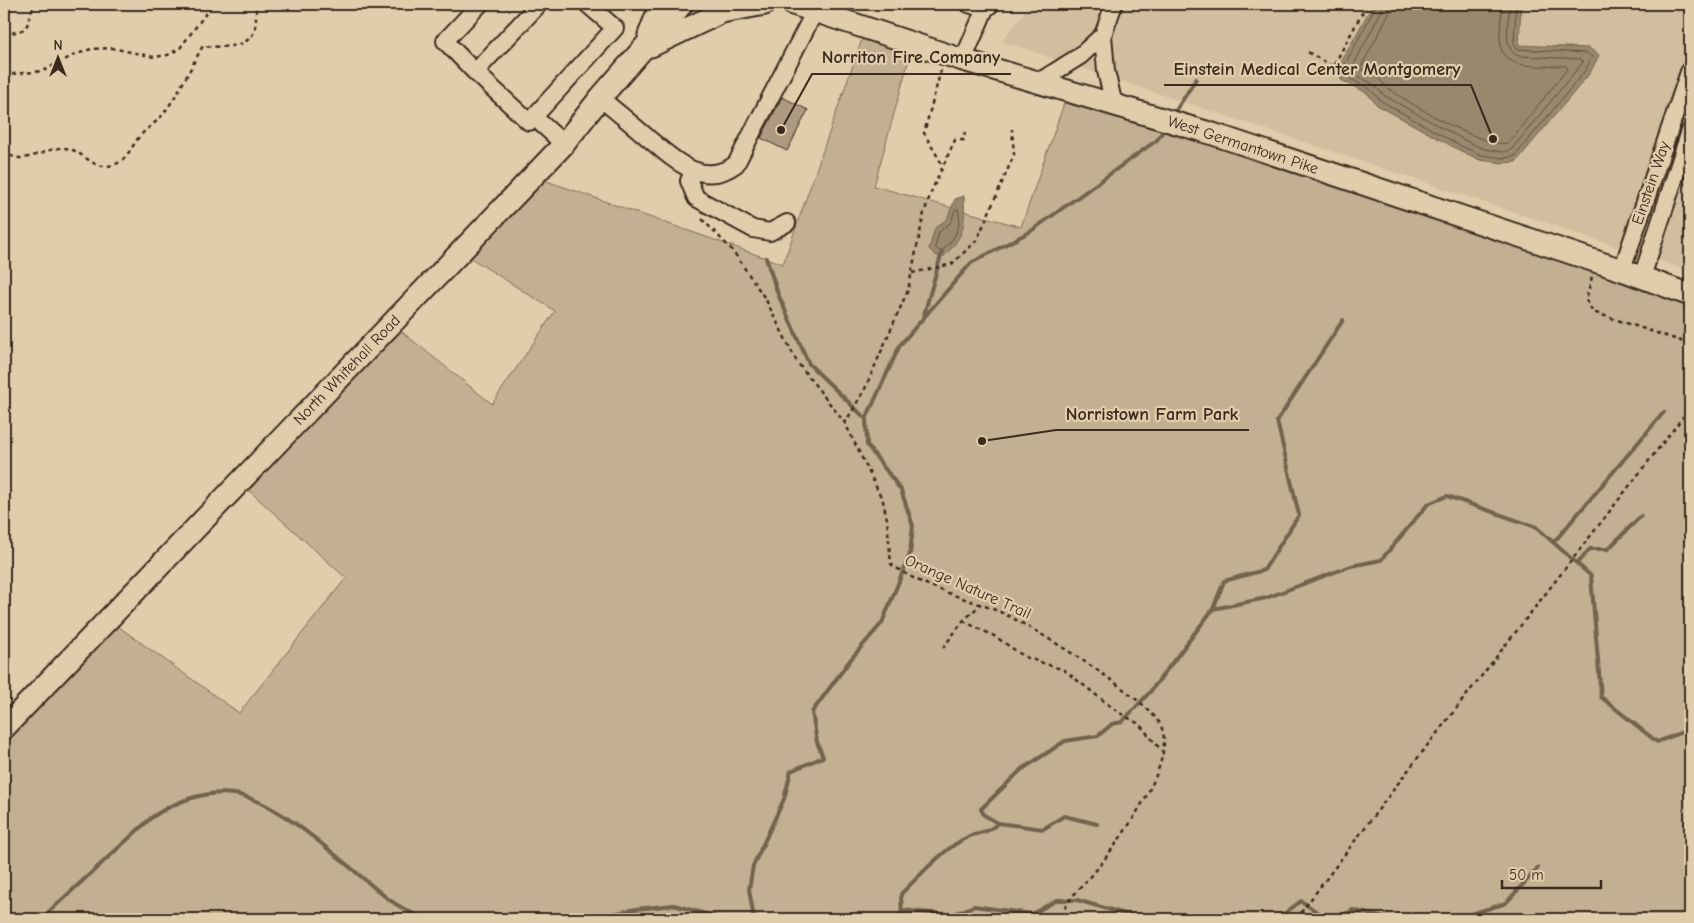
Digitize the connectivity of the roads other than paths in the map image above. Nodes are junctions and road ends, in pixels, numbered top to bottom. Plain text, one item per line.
1 (480, 4) edge
2 (539, 4) edge
3 (588, 4) edge
4 (661, 4) edge
5 (682, 4) edge
6 (765, 4) edge
7 (793, 4) edge
8 (968, 4) edge
9 (1114, 4) edge
10 (988, 6) edge
11 (815, 11) junction
12 (1103, 36) junction
13 (644, 49) junction
14 (954, 57) junction
15 (1690, 68) edge
16 (475, 72) junction
17 (1038, 83) junction
18 (600, 98) junction
19 (1114, 105) junction
20 (534, 118) junction
21 (1690, 132) edge
22 (564, 144) junction
23 (693, 171) junction
24 (787, 223) dead end
25 (1622, 270) junction
26 (1642, 277) junction
27 (1690, 295) edge
28 (4, 728) edge

1 - 16 lane
2 - 16 lane
3 - 20 lane
4 - 13 main road
5 - 13 main road, North Whitehall Road
6 - 13 main road
7 - 11 main road, West Germantown Pike
8 - 10 lane
9 - 12 lane
10 - 14 lane
11 - 14 main road, West Germantown Pike
11 - 23 lane
12 - 17 lane
12 - 19 lane
13 - 18 main road, North Whitehall Road
14 - 17 main road, West Germantown Pike
15 - 25 lane, Einstein Way
16 - 20 lane
17 - 19 main road, West Germantown Pike
18 - 22 main road, North Whitehall Road
18 - 23 lane
19 - 25 main road, West Germantown Pike
20 - 22 lane
21 - 26 lane, Einstein Way
22 - 28 main road, North Whitehall Road
23 - 24 lane
25 - 26 main road, West Germantown Pike
26 - 27 main road, West Germantown Pike

